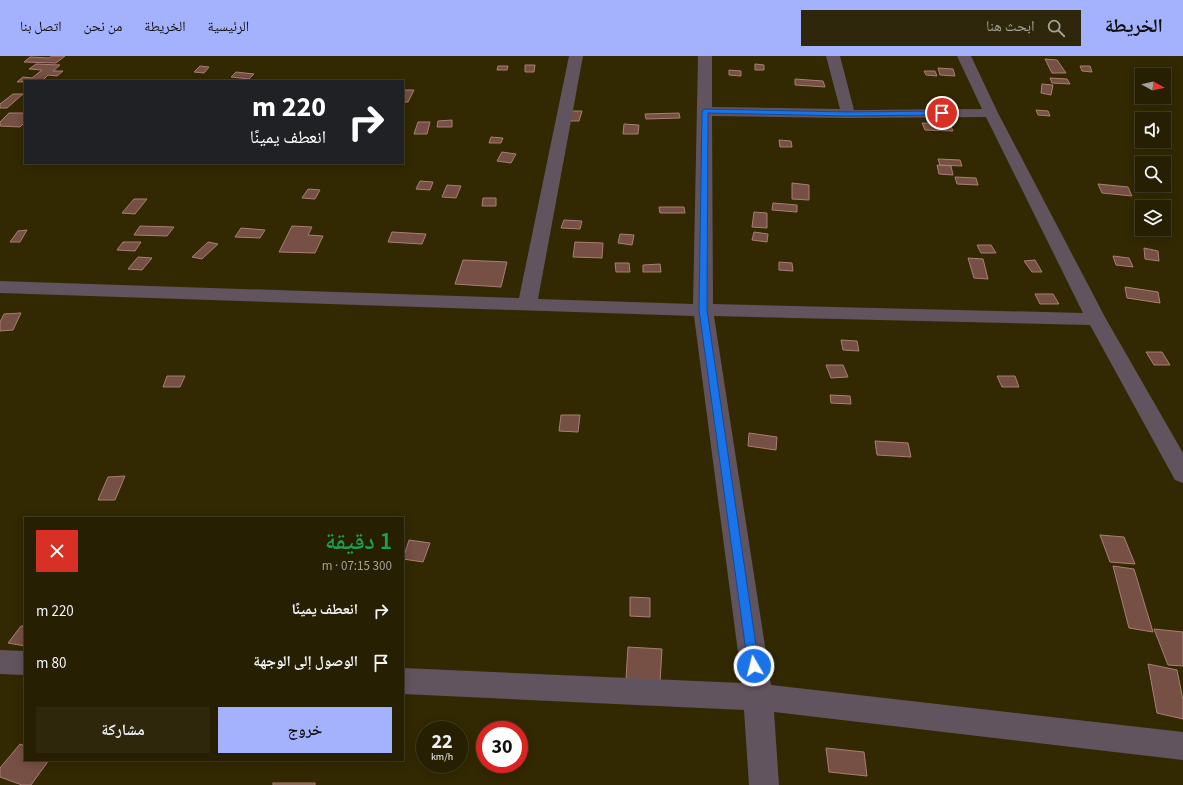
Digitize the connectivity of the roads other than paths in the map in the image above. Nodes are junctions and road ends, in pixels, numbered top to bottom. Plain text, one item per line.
1 (576, 56) edge
2 (705, 56) edge
3 (833, 56) edge
4 (964, 56) edge
5 (705, 111) junction
6 (991, 113) junction
7 (848, 114) junction
8 (0, 286) edge
9 (527, 305) junction
10 (703, 310) junction
11 (1096, 319) junction
12 (1183, 474) edge
13 (0, 662) edge
14 (24, 663) edge
15 (404, 681) edge
16 (758, 697) junction
17 (1183, 746) edge
18 (764, 785) edge

1 - 9 street
2 - 5 street
3 - 7 street
4 - 6 street
5 - 7 street
5 - 10 street
6 - 7 street
6 - 11 street
8 - 9 street
9 - 10 street
10 - 11 street
10 - 16 street
11 - 12 street
13 - 14 street
15 - 16 street
16 - 17 street
16 - 18 street

